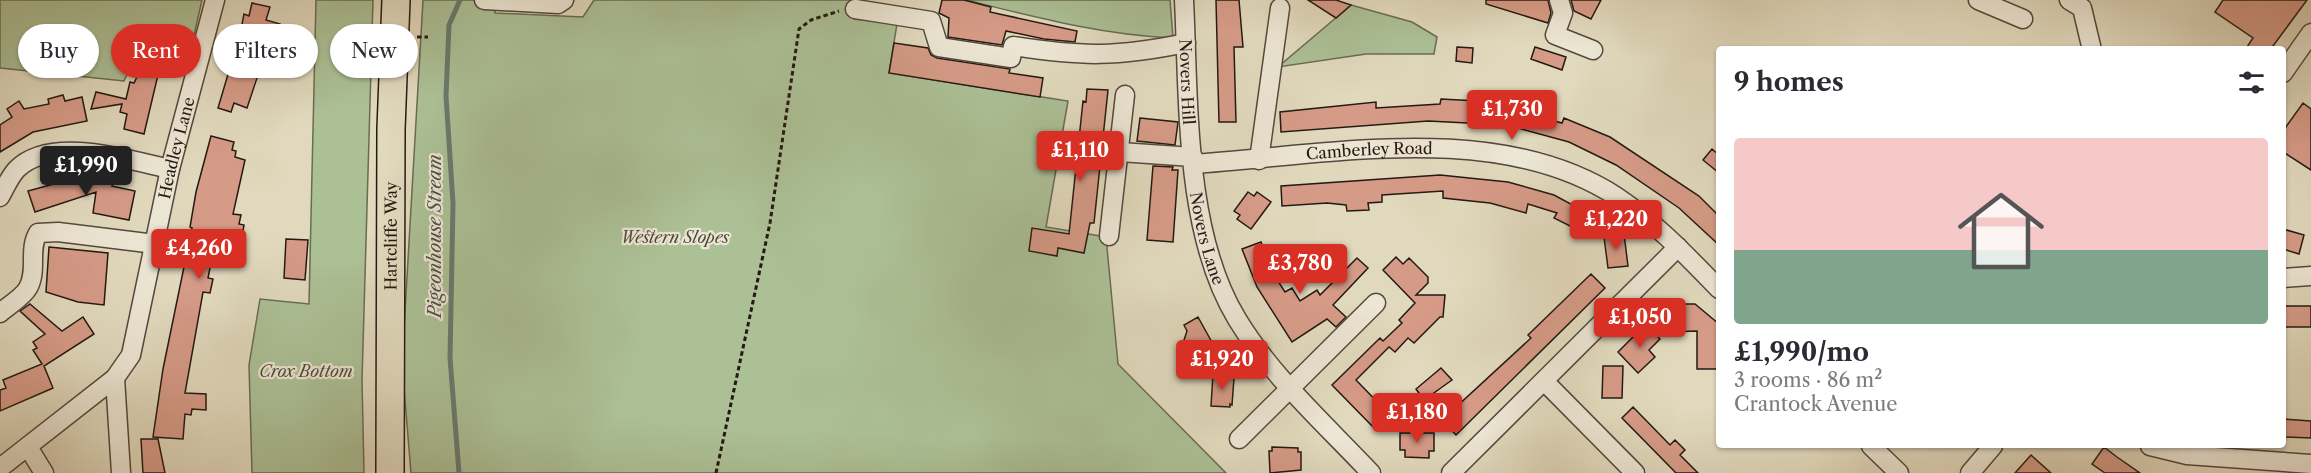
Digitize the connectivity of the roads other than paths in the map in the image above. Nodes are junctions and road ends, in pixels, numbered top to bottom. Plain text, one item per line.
1 (214, 0) edge
2 (396, 0) edge
3 (484, 0) edge
4 (489, 0) edge
5 (564, 0) edge
6 (1184, 0) edge
7 (1559, 0) edge
8 (1978, 0) edge
9 (2080, 3) edge
10 (1280, 8) dead end
11 (855, 9) road end
12 (2023, 19) dead end
13 (2311, 33) edge
14 (1186, 43) junction
15 (2091, 46) edge
16 (1593, 50) dead end
17 (2286, 69) edge
18 (1125, 95) dead end
19 (1120, 152) junction
20 (1259, 160) junction
21 (1193, 161) junction
22 (170, 169) junction
23 (0, 197) edge
24 (1110, 236) dead end
25 (154, 244) junction
26 (1678, 247) junction
27 (2311, 276) edge
28 (2286, 278) edge
29 (1716, 286) edge
30 (1376, 303) dead end
31 (0, 313) edge
32 (115, 378) junction
33 (1545, 382) junction
34 (1289, 387) junction
35 (1239, 439) dead end
36 (28, 447) junction
37 (1873, 448) edge
38 (1991, 448) edge
39 (2158, 448) edge
40 (2301, 466) edge
41 (0, 468) edge
42 (44, 473) edge
43 (121, 473) edge
44 (390, 473) edge
45 (1371, 473) edge
46 (1451, 473) edge
47 (1635, 473) edge
48 (1899, 473) edge
49 (1970, 473) edge

1 - 22 street, Headley Lane
2 - 44 highway, Hartcliffe Way
3 - 4 street
4 - 5 street
6 - 14 street, Novers Hill
7 - 16 street
8 - 12 street
9 - 15 street
10 - 20 street
11 - 14 street
13 - 17 street
14 - 21 street, Novers Hill
18 - 19 street
19 - 21 street, Camberley Road
19 - 24 street
20 - 21 street, Camberley Road
20 - 26 street, Camberley Road
21 - 34 street, Novers Lane
22 - 23 street
22 - 25 street, Headley Lane
25 - 31 street
25 - 32 street, Headley Lane
26 - 29 street, Camberley Road
26 - 33 street
27 - 28 street
30 - 34 street
32 - 36 street, Headley Lane
32 - 43 street
33 - 46 street
33 - 47 street
34 - 35 street
34 - 45 street, Novers Lane
36 - 41 street, Headley Lane
36 - 42 street
37 - 48 street
38 - 49 street
39 - 40 street

